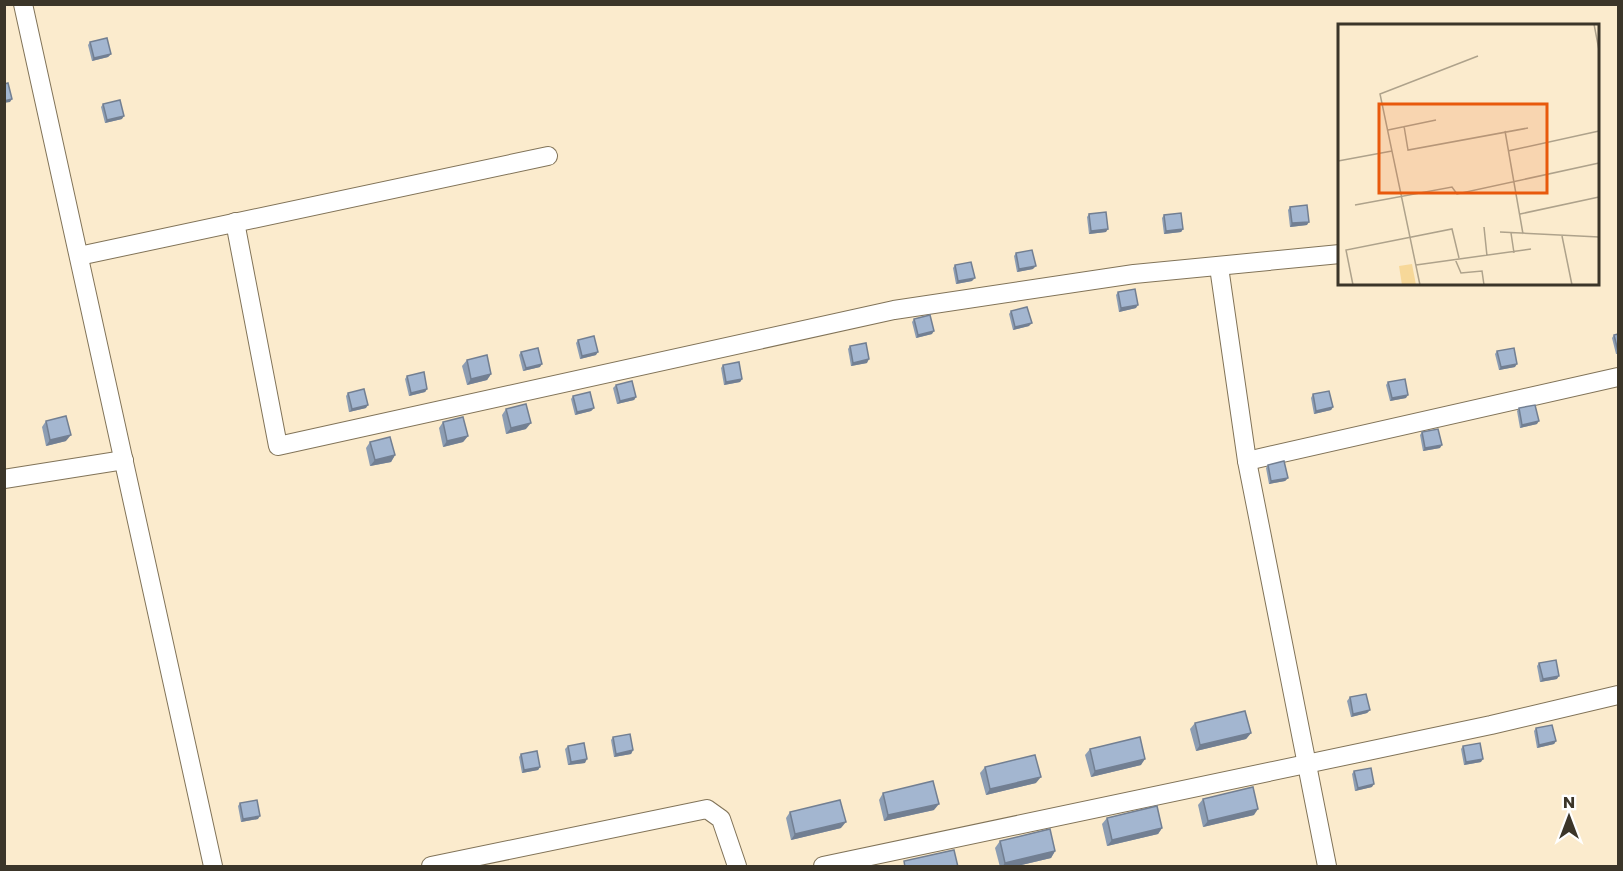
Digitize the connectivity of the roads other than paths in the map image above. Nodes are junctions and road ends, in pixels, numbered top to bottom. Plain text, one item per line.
1 (23, 4) edge
2 (549, 156) dead end
3 (235, 222) junction
4 (1338, 254) edge
5 (79, 256) junction
6 (1219, 267) junction
7 (1618, 377) edge
8 (124, 460) junction
9 (1247, 461) junction
10 (4, 479) edge
11 (1618, 695) edge
12 (1308, 764) junction
13 (213, 867) edge
14 (432, 867) edge
15 (737, 867) edge
16 (823, 867) edge
17 (1327, 867) edge

1 - 5 street
2 - 3 street
3 - 5 street
3 - 6 street
4 - 6 street
5 - 8 street
6 - 9 street
7 - 9 street
8 - 10 street
8 - 13 street
9 - 12 street
11 - 12 street
12 - 16 street
12 - 17 street
14 - 15 street

